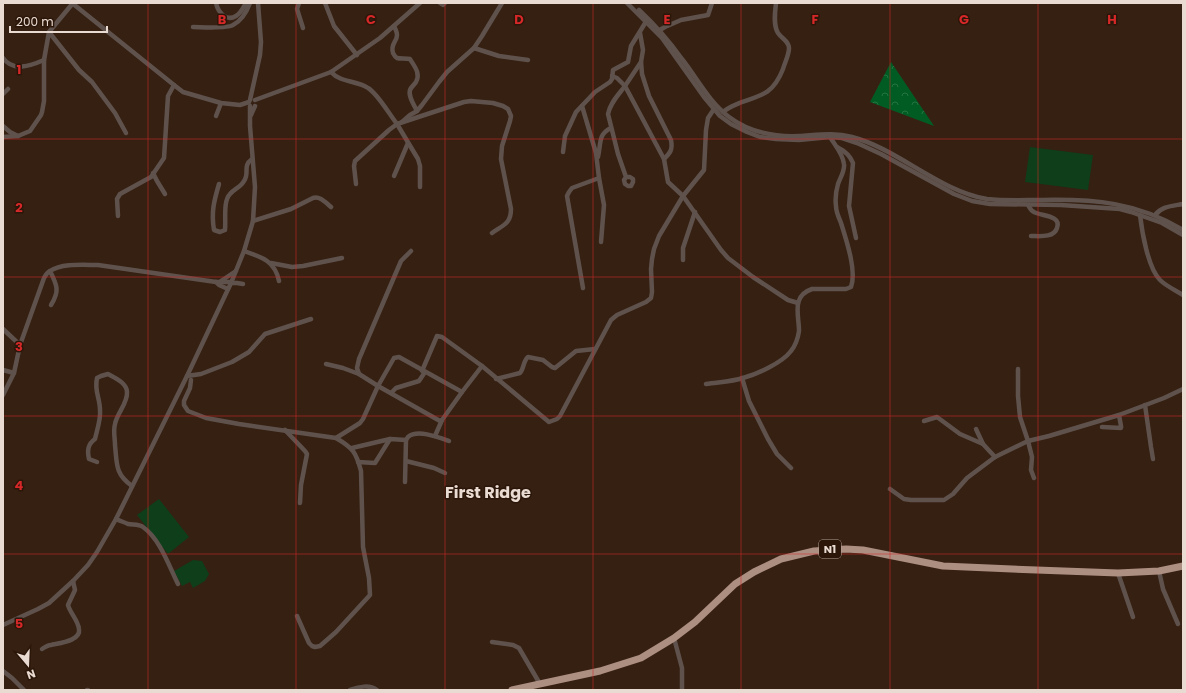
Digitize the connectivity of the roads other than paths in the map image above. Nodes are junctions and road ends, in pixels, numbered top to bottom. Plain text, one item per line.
1 (72, 3) edge
2 (216, 3) edge
3 (246, 3) edge
4 (250, 3) edge
5 (258, 3) edge
6 (299, 3) edge
7 (325, 3) edge
8 (420, 3) edge
9 (440, 3) edge
10 (445, 3) edge
11 (502, 3) edge
12 (626, 3) edge
13 (631, 3) edge
14 (712, 3) edge
15 (776, 3) edge
16 (647, 20) junction
17 (394, 26) junction
18 (193, 27) dead end
19 (303, 28) dead end
20 (658, 31) junction
21 (49, 32) junction
22 (640, 33) junction
23 (474, 48) junction
24 (357, 55) junction
25 (3, 58) edge
26 (44, 60) junction
27 (528, 60) dead end
28 (641, 62) junction
29 (331, 72) junction
30 (612, 76) junction
31 (174, 85) junction
32 (626, 86) junction
33 (8, 90) dead end
34 (3, 94) edge
35 (220, 103) junction
36 (252, 103) junction
37 (582, 106) junction
38 (714, 109) junction
39 (417, 111) junction
40 (723, 112) junction
41 (216, 116) dead end
42 (399, 124) junction
43 (3, 126) edge
44 (611, 128) junction
45 (126, 133) dead end
46 (829, 135) junction
47 (4, 136) edge
48 (18, 136) junction
49 (408, 143) junction
50 (837, 147) junction
51 (563, 152) dead end
52 (252, 159) junction
53 (597, 159) junction
54 (664, 159) junction
55 (154, 173) junction
56 (394, 176) dead end
57 (626, 177) dead end
58 (599, 178) junction
59 (219, 184) dead end
60 (356, 184) dead end
61 (420, 187) dead end
62 (165, 194) dead end
63 (683, 196) junction
64 (1183, 204) edge
65 (1028, 205) junction
66 (331, 207) dead end
67 (1125, 208) junction
68 (1165, 208) junction
69 (695, 212) junction
70 (1140, 215) junction
71 (1155, 215) junction
72 (118, 216) dead end
73 (253, 221) junction
74 (1162, 221) junction
75 (1183, 230) edge
76 (492, 233) dead end
77 (1183, 235) edge
78 (1031, 236) dead end
79 (856, 238) dead end
80 (601, 242) dead end
81 (244, 251) junction
82 (411, 251) dead end
83 (342, 258) dead end
84 (683, 260) dead end
85 (272, 264) junction
86 (50, 271) junction
87 (236, 271) junction
88 (279, 281) dead end
89 (219, 283) junction
90 (231, 283) junction
91 (243, 284) dead end
92 (583, 288) dead end
93 (228, 289) junction
94 (1183, 295) edge
95 (223, 299) junction
96 (798, 303) junction
97 (51, 305) dead end
98 (312, 319) dead end
99 (3, 329) edge
100 (20, 345) junction
101 (595, 349) junction
102 (326, 364) dead end
103 (482, 366) junction
104 (1018, 369) dead end
105 (3, 370) edge
106 (423, 371) junction
107 (14, 373) junction
108 (201, 374) junction
109 (359, 374) junction
110 (187, 376) junction
111 (742, 378) junction
112 (496, 379) junction
113 (191, 380) junction
114 (183, 384) junction
115 (706, 384) dead end
116 (378, 386) junction
117 (1183, 389) edge
118 (462, 392) junction
119 (391, 393) junction
120 (3, 395) edge
121 (1145, 405) junction
122 (1119, 415) junction
123 (442, 420) junction
124 (924, 421) dead end
125 (1102, 427) dead end
126 (976, 429) dead end
127 (285, 430) junction
128 (436, 436) junction
129 (336, 438) junction
130 (390, 439) junction
131 (406, 440) junction
132 (449, 441) dead end
133 (1028, 441) junction
134 (983, 444) junction
135 (352, 448) junction
136 (995, 457) junction
137 (1153, 459) dead end
138 (406, 461) junction
139 (97, 462) dead end
140 (358, 462) junction
141 (791, 468) dead end
142 (445, 473) dead end
143 (1034, 478) dead end
144 (405, 482) dead end
145 (132, 486) junction
146 (890, 489) dead end
147 (300, 503) dead end
148 (116, 519) junction
149 (1183, 566) edge
150 (1159, 571) junction
151 (1118, 573) junction
152 (73, 581) junction
153 (178, 584) dead end
154 (297, 616) dead end
155 (1133, 617) dead end
156 (1178, 624) dead end
157 (3, 625) edge
158 (674, 638) junction
159 (492, 642) dead end
160 (42, 649) dead end
161 (3, 671) edge
162 (540, 684) junction
163 (24, 690) edge
164 (350, 690) edge
165 (377, 690) edge
166 (512, 690) edge
167 (682, 690) edge

1 - 21 street
1 - 31 street
2 - 3 street
4 - 18 street
5 - 36 street
6 - 19 street
7 - 24 street
8 - 17 street
9 - 10 street
11 - 23 street
12 - 16 street
13 - 16 street
14 - 20 street
15 - 40 street
16 - 20 street
16 - 22 street
17 - 24 street
17 - 39 street
20 - 38 street
20 - 40 street
21 - 26 street
21 - 45 street
22 - 28 street
22 - 30 street
23 - 27 street
23 - 39 street
24 - 29 street
25 - 26 street
26 - 48 street
28 - 32 street
28 - 54 street
29 - 36 street
29 - 42 street
30 - 32 street
30 - 37 street
31 - 35 street
31 - 55 street
32 - 44 street
32 - 54 street
33 - 34 street
35 - 36 street
35 - 41 street
36 - 52 street
37 - 51 street
37 - 53 street
38 - 46 street
38 - 63 street
39 - 42 street
40 - 46 street
42 - 49 street
42 - 60 street
42 - 76 street
43 - 48 street
44 - 53 street
44 - 57 street
46 - 50 street
46 - 65 street
46 - 67 street
47 - 48 street
49 - 56 street
49 - 61 street
50 - 79 street
50 - 96 street
52 - 59 street
52 - 73 street
53 - 58 street
54 - 63 street
55 - 62 street
55 - 72 street
58 - 80 street
58 - 92 street
63 - 69 street
63 - 101 street
64 - 68 street
65 - 67 street
65 - 78 street
66 - 73 street
67 - 70 street
67 - 71 street
68 - 71 street
68 - 74 street
69 - 84 street
69 - 96 street
70 - 74 street
70 - 94 street
71 - 74 street
73 - 81 street
74 - 75 street
74 - 77 street
81 - 85 street
81 - 87 street
82 - 109 street
83 - 85 street
85 - 88 street
86 - 89 street
86 - 97 street
86 - 100 street
87 - 89 street
87 - 90 street
89 - 90 street
89 - 93 street
89 - 95 street
90 - 91 street
90 - 93 street
93 - 95 street
95 - 110 street
96 - 111 street
98 - 108 street
99 - 100 street
100 - 107 street
101 - 112 street
101 - 112 street
102 - 109 street
103 - 106 street
103 - 112 street
103 - 118 street
104 - 133 street
105 - 107 street
106 - 116 street
106 - 118 street
106 - 119 street
107 - 120 street
108 - 110 street
108 - 113 street
109 - 116 street
110 - 114 street
111 - 115 street
111 - 141 street
113 - 114 street
113 - 127 street
114 - 145 street
116 - 119 street
116 - 129 street
117 - 121 street
118 - 123 street
119 - 123 street
121 - 122 street
121 - 137 street
122 - 125 street
122 - 133 street
123 - 128 street
124 - 134 street
126 - 134 street
127 - 129 street
127 - 147 street
128 - 131 street
128 - 132 street
129 - 135 street
130 - 131 street
130 - 135 street
130 - 140 street
131 - 138 street
133 - 136 street
133 - 143 street
134 - 136 street
135 - 140 street
136 - 146 street
138 - 142 street
138 - 144 street
139 - 145 street
140 - 154 street
145 - 148 street
148 - 152 street
148 - 153 street
149 - 150 highway, N1
150 - 151 highway, N1
150 - 156 street
151 - 155 street
151 - 158 highway, N1
152 - 157 street
152 - 160 street
158 - 162 highway, N1
158 - 167 street
159 - 162 street
161 - 163 street
162 - 166 highway, N1
164 - 165 street

